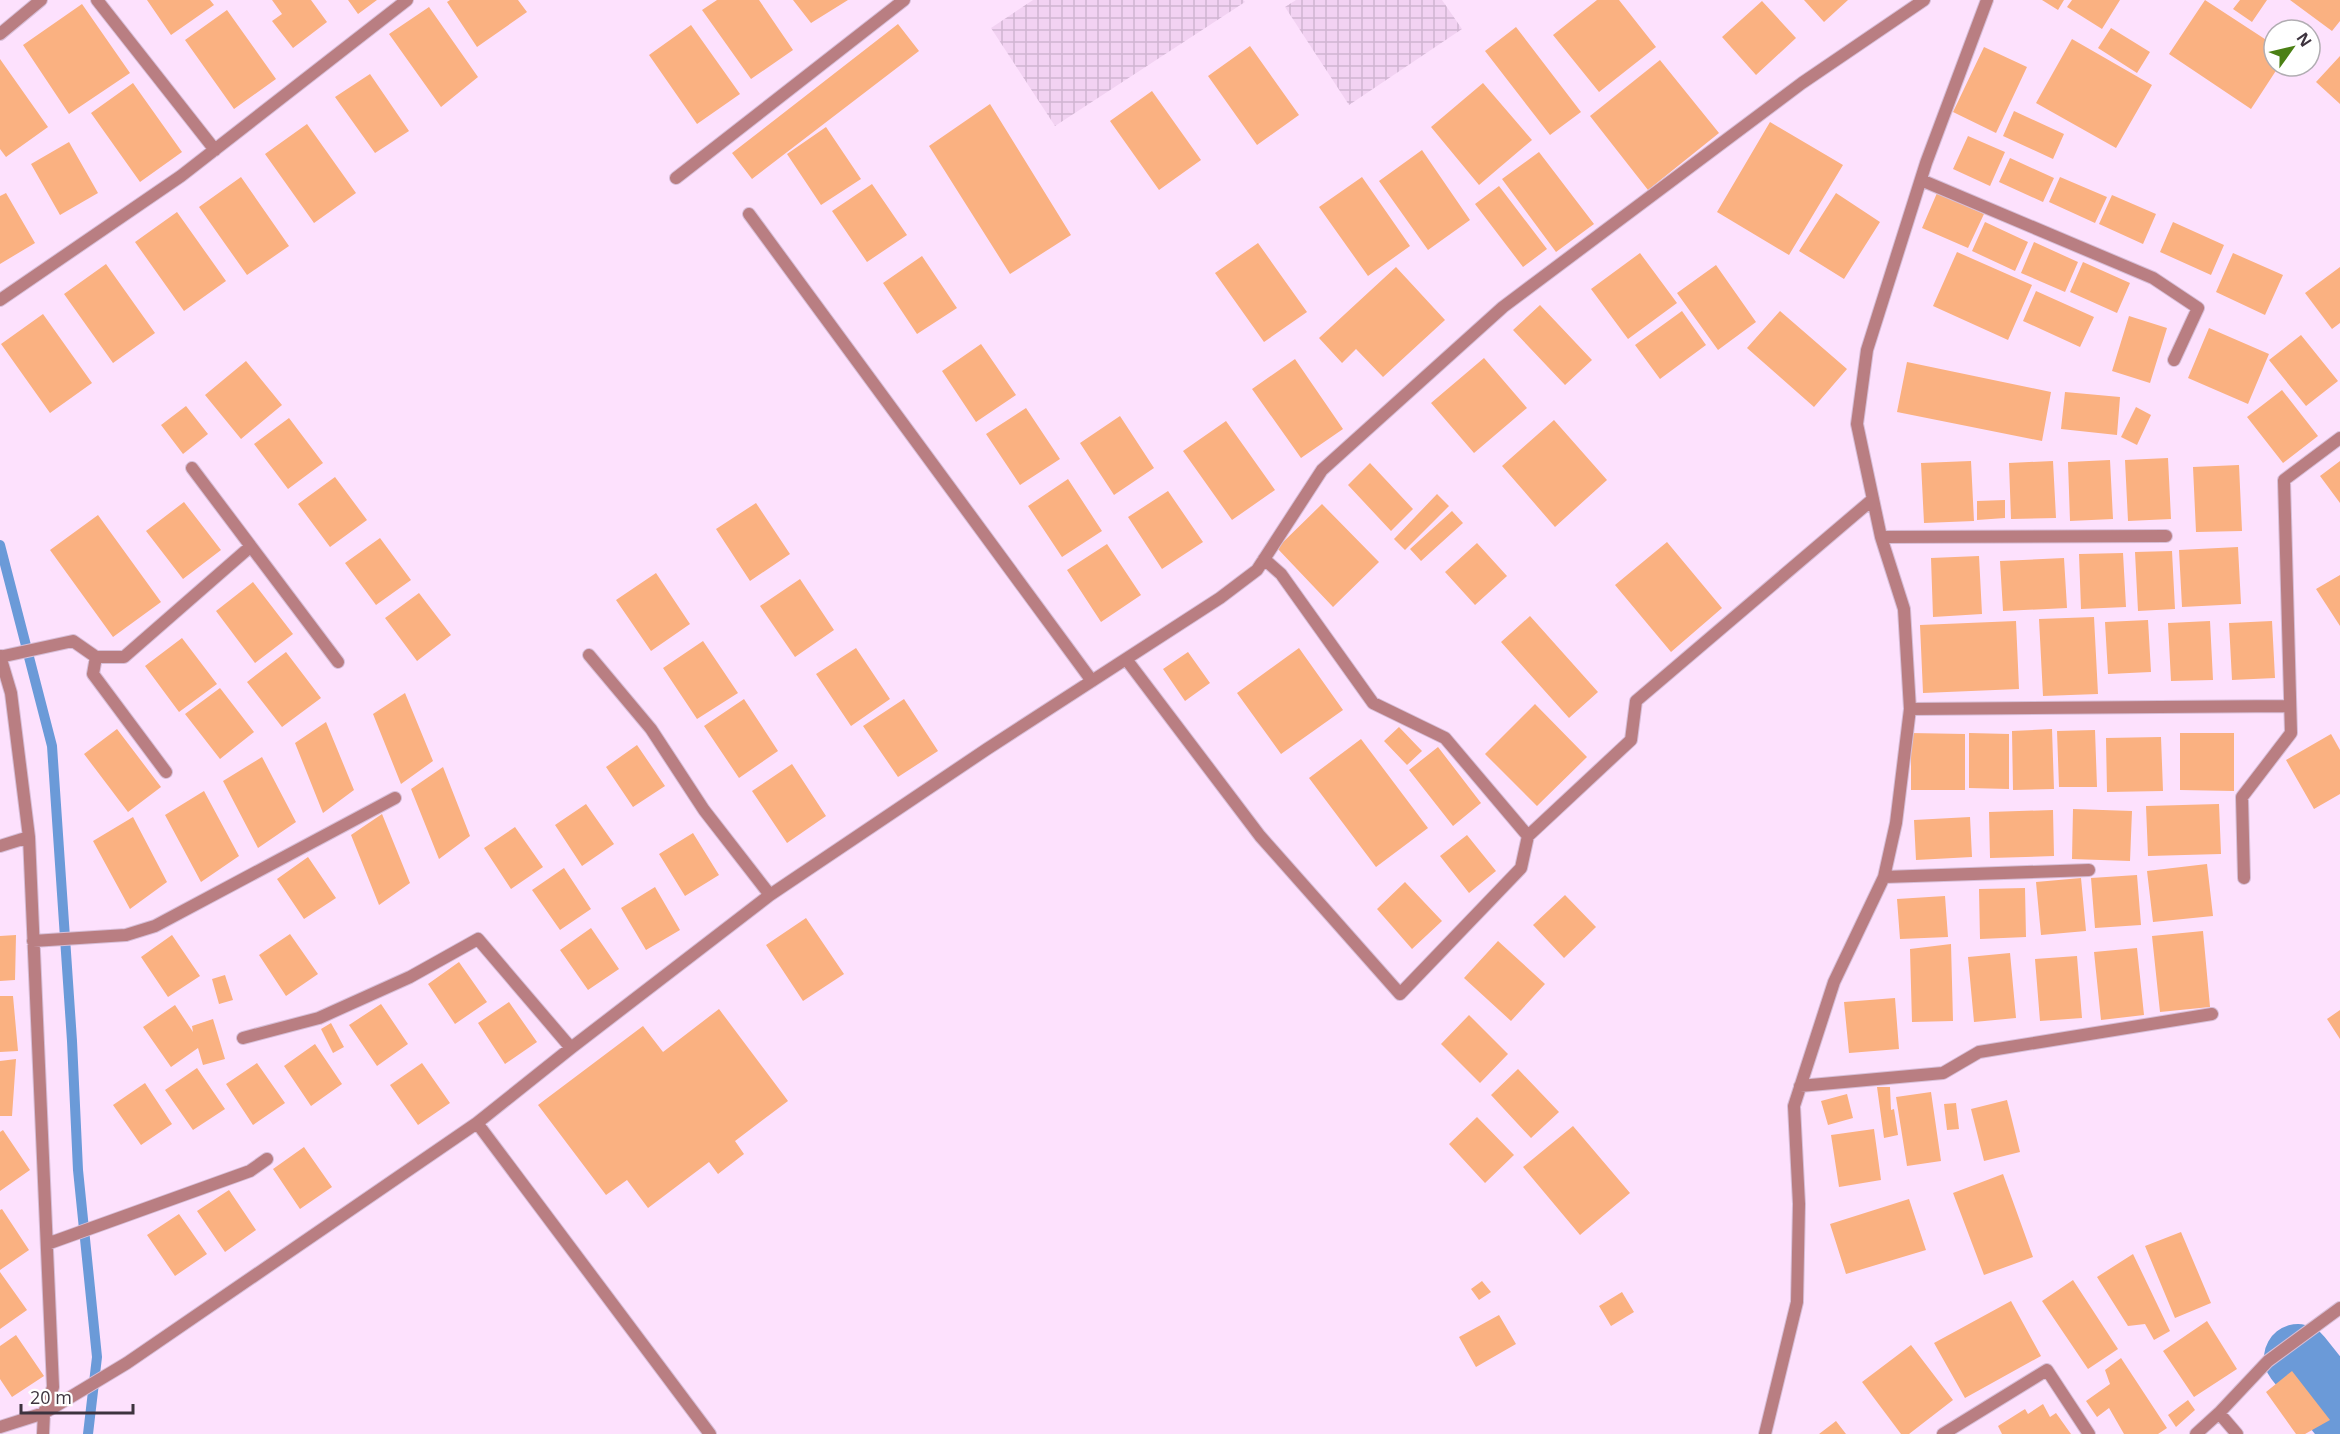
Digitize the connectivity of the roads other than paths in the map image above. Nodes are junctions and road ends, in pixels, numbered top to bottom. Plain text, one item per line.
1 (41, 0) edge
2 (97, 0) edge
3 (407, 0) edge
4 (904, 0) edge
5 (1924, 0) edge
6 (1987, 0) edge
7 (0, 34) edge
8 (214, 150) junction
9 (676, 178) dead end
10 (1921, 180) junction
11 (749, 214) dead end
12 (0, 300) edge
13 (2174, 360) dead end
14 (2340, 438) edge
15 (192, 468) dead end
16 (1873, 499) junction
17 (2166, 536) dead end
18 (1881, 537) junction
19 (250, 547) junction
20 (1264, 559) junction
21 (589, 655) dead end
22 (0, 656) edge
23 (96, 657) junction
24 (1126, 659) junction
25 (338, 662) dead end
26 (1092, 681) junction
27 (2290, 706) junction
28 (1910, 709) junction
29 (166, 772) dead end
30 (395, 798) dead end
31 (1528, 836) junction
32 (29, 837) junction
33 (0, 846) edge
34 (2089, 870) dead end
35 (1884, 877) junction
36 (2244, 878) dead end
37 (770, 895) junction
38 (33, 941) junction
39 (2212, 1014) dead end
40 (243, 1038) dead end
41 (571, 1048) junction
42 (1800, 1086) junction
43 (477, 1123) junction
44 (267, 1159) dead end
45 (47, 1244) junction
46 (2340, 1308) edge
47 (44, 1413) junction
48 (2219, 1413) junction
49 (0, 1427) edge
50 (43, 1434) edge
51 (710, 1434) edge
52 (1765, 1434) edge
53 (1943, 1434) edge
54 (2089, 1434) edge
55 (2196, 1434) edge
56 (2237, 1434) edge

1 - 7 street
2 - 8 street
3 - 8 street
4 - 9 street
5 - 20 street
6 - 10 street
8 - 12 street
10 - 13 street
10 - 16 street
11 - 26 street
14 - 27 street
15 - 19 street
16 - 18 street
16 - 31 street
17 - 18 street
18 - 28 street
19 - 23 street
19 - 25 street
20 - 24 street
20 - 31 street
21 - 37 street
22 - 23 street
22 - 32 street
23 - 29 street
24 - 26 street
24 - 31 street
26 - 37 street
27 - 28 street
27 - 36 street
28 - 35 street
30 - 38 street
32 - 33 street
32 - 38 street
34 - 35 street
35 - 42 street
37 - 41 street
38 - 45 street
39 - 42 street
40 - 41 street
41 - 43 street
42 - 52 street
43 - 47 street
43 - 51 street
44 - 45 street
45 - 47 street
46 - 48 street
47 - 49 street
47 - 50 street
48 - 55 street
48 - 56 street
53 - 54 street

